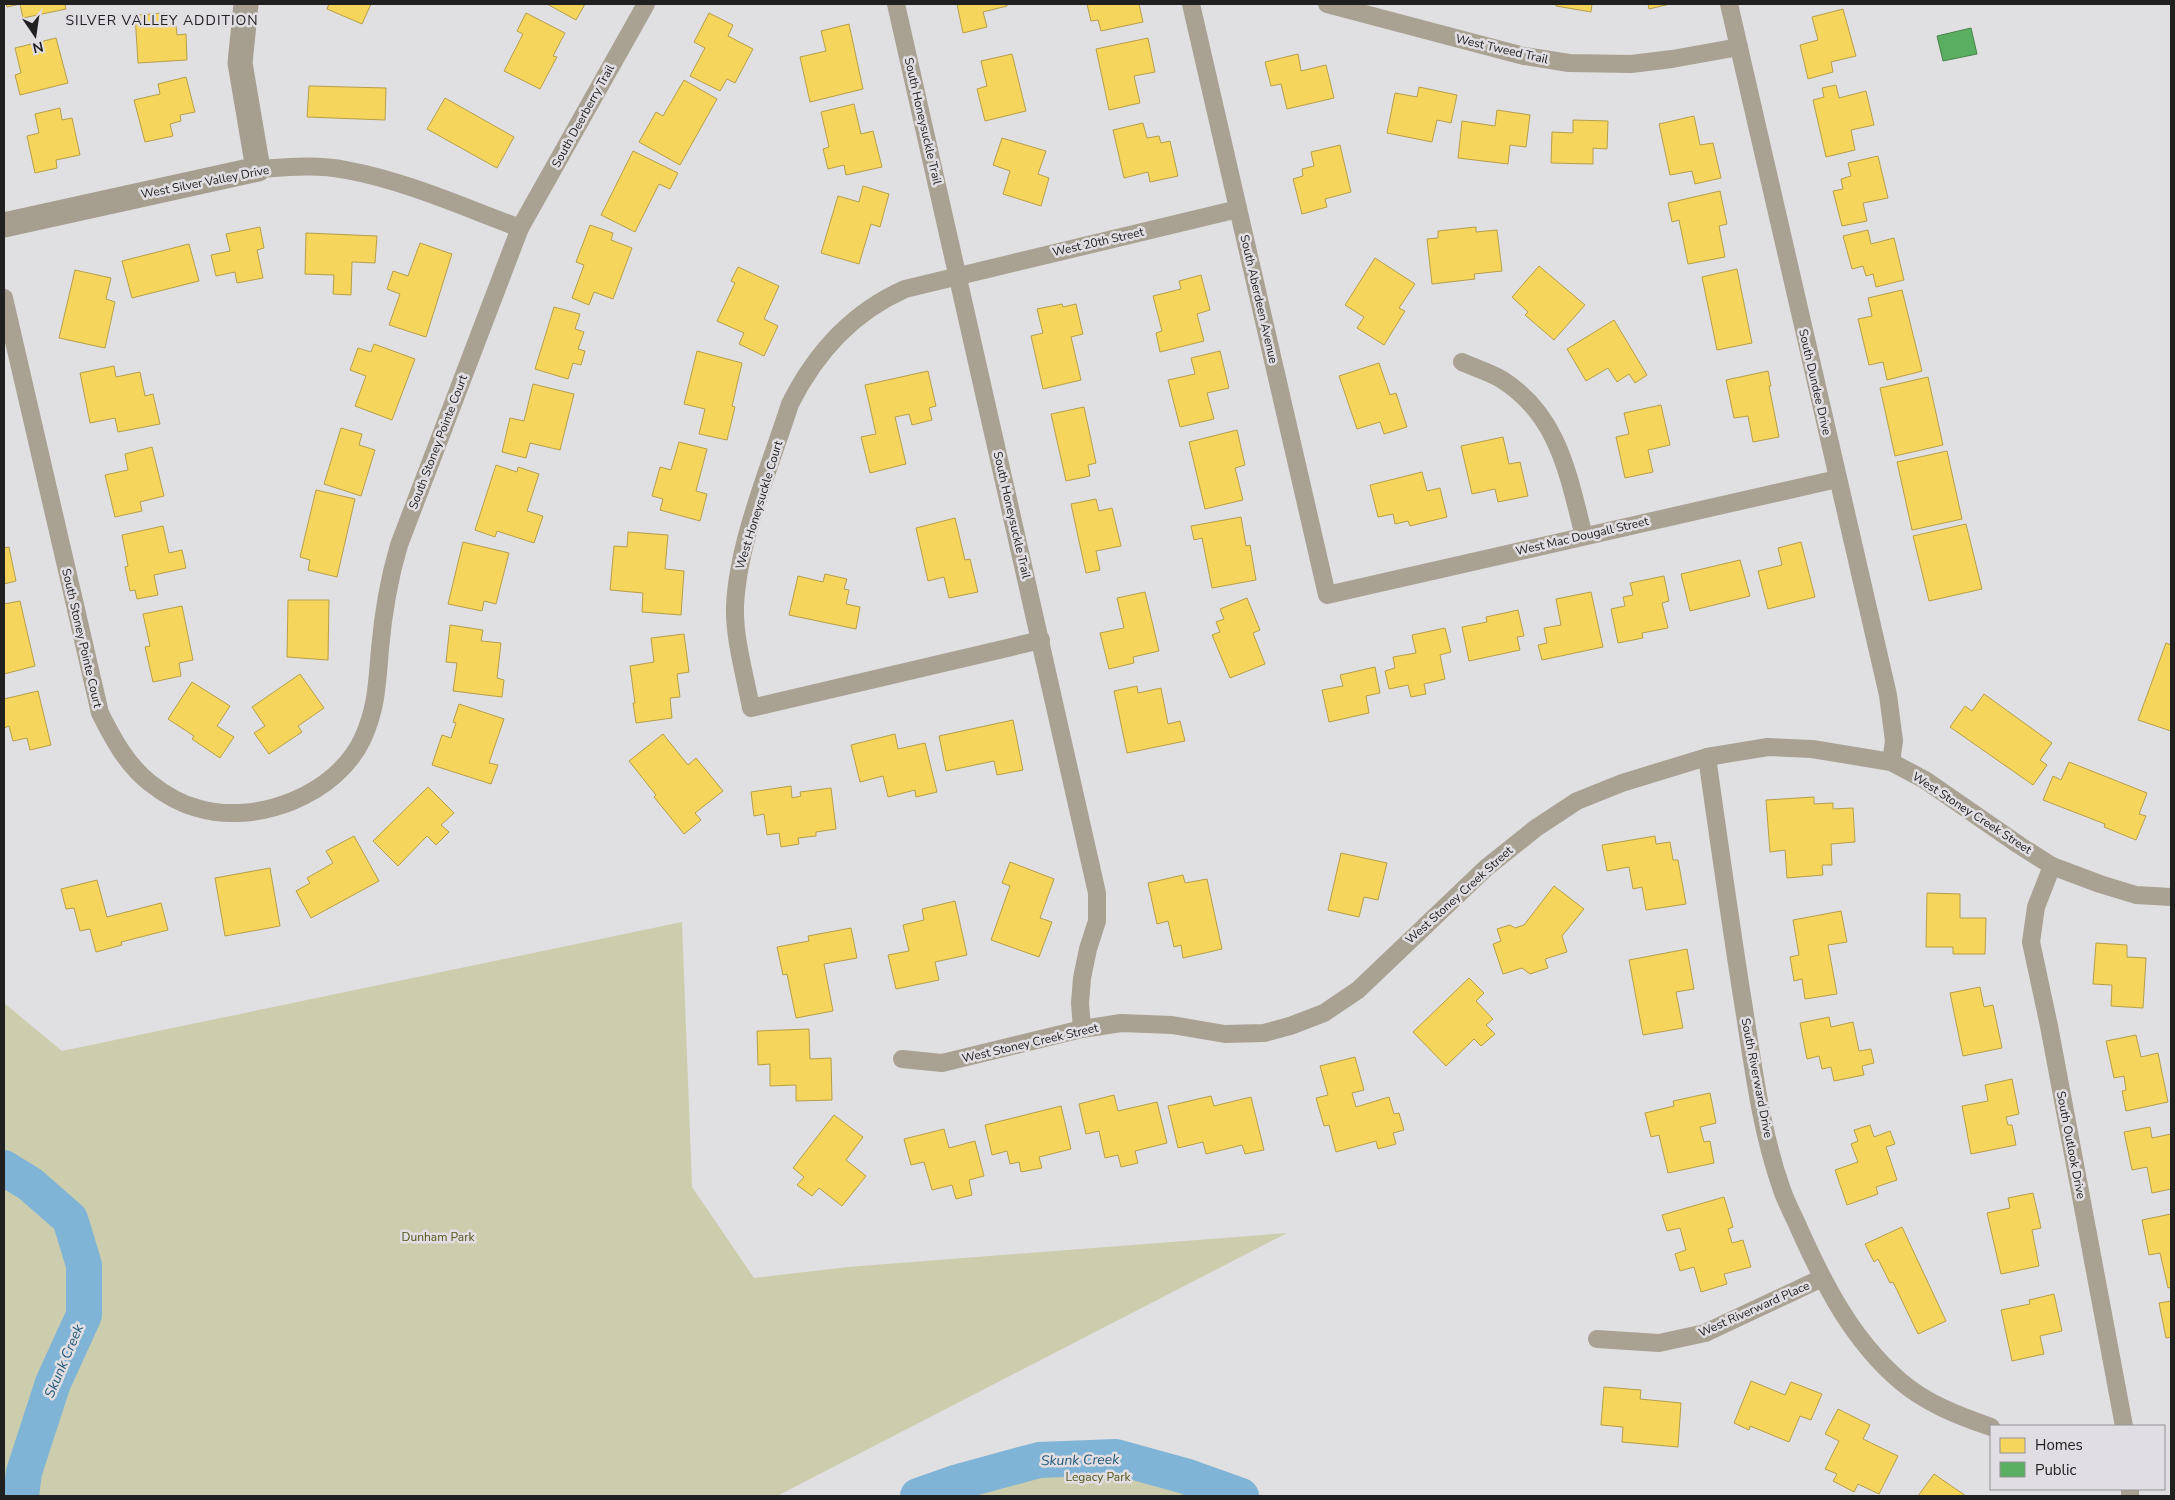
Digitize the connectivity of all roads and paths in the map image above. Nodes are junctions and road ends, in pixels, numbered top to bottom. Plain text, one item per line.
1 (246, 4) edge
2 (646, 4) edge
3 (896, 4) edge
4 (1327, 4) edge
5 (1729, 4) edge
6 (1196, 5) edge
7 (1739, 47) junction
8 (258, 169) junction
9 (1238, 209) junction
10 (4, 225) edge
11 (520, 228) junction
12 (957, 275) junction
13 (4, 298) edge
14 (1462, 362) dead end
15 (1837, 479) junction
16 (1584, 536) junction
17 (1326, 595) joint
18 (1041, 640) junction
19 (1707, 757) junction
20 (1891, 762) junction
21 (2052, 866) junction
22 (2171, 897) edge
23 (1082, 1029) junction
24 (902, 1059) dead end
25 (1822, 1278) junction
26 (1597, 1339) dead end
27 (2124, 1425) edge
28 (1990, 1427) edge

1 - 8 street
2 - 11 street, South Deerberry Trail
3 - 12 street, South Honeysuckle Trail
4 - 7 street, West Tweed Trail
5 - 7 street, South Dundee Drive
6 - 9 street, South Aberdeen Avenue
7 - 15 street, South Dundee Drive
8 - 10 street, West Silver Valley Drive
8 - 11 street, West Silver Valley Drive
9 - 12 street, West 20th Street
9 - 17 street, South Aberdeen Avenue
11 - 13 street, South Stoney Pointe Court
12 - 18 street, South Honeysuckle Trail
12 - 18 street, West Honeysuckle Court
14 - 16 street
15 - 16 street, West Mac Dougall Street
15 - 20 street, South Dundee Drive
16 - 17 street, West Mac Dougall Street
18 - 23 street, South Honeysuckle Trail
19 - 20 street, West Stoney Creek Street
19 - 23 street, West Stoney Creek Street
19 - 25 street, South Riverward Drive
20 - 21 street, West Stoney Creek Street
21 - 22 street, West Stoney Creek Street
21 - 27 street, South Outlook Drive
23 - 24 street, West Stoney Creek Street
25 - 26 street, West Riverward Place
25 - 28 street, South Riverward Drive

